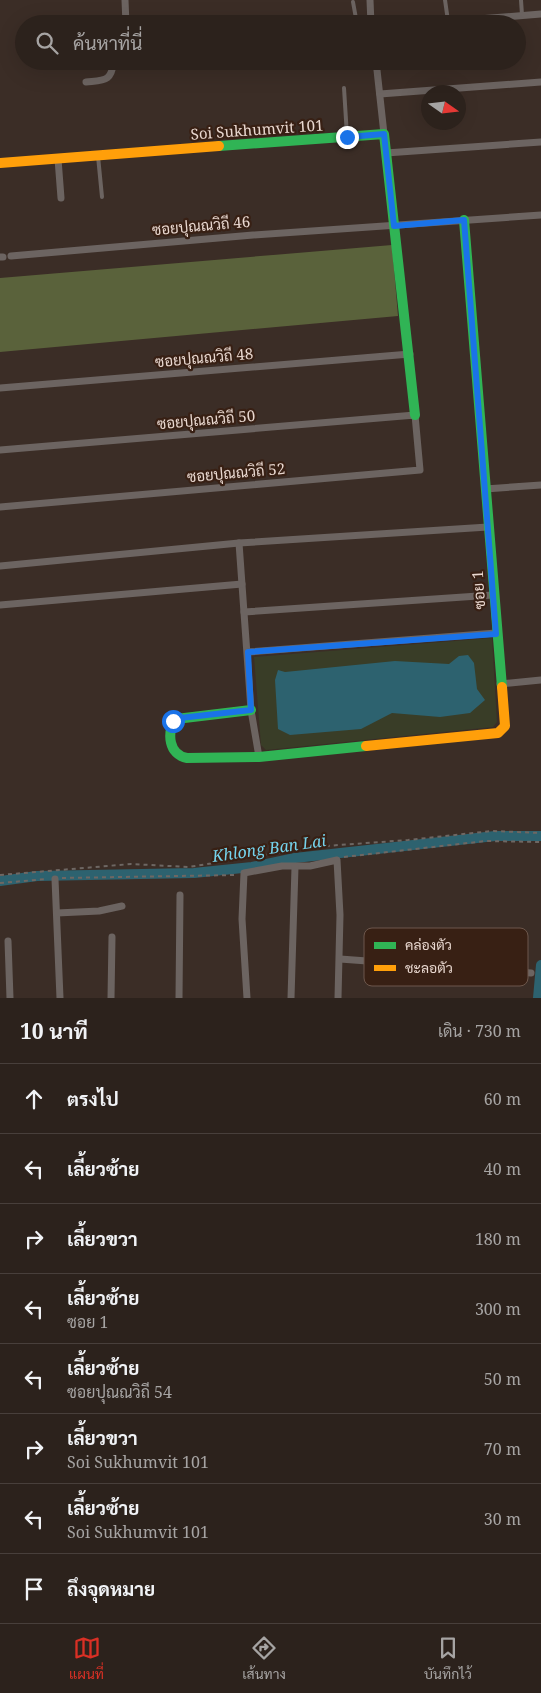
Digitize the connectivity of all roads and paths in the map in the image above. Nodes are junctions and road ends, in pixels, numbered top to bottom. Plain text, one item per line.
1 (125, 0) edge
2 (370, 0) edge
3 (445, 0) edge
4 (521, 0) edge
5 (353, 2) dead end
6 (541, 14) edge
7 (126, 15) edge
8 (355, 15) edge
9 (371, 15) edge
10 (447, 15) edge
11 (522, 15) edge
12 (526, 16) edge
13 (111, 70) edge
14 (377, 70) edge
15 (86, 82) dead end
16 (541, 82) edge
17 (344, 88) dead end
18 (380, 94) junction
19 (384, 134) junction
20 (347, 137) junction
21 (541, 142) edge
22 (386, 153) junction
23 (98, 156) junction
24 (58, 159) junction
25 (0, 163) edge
26 (102, 197) dead end
27 (60, 198) dead end
28 (541, 215) edge
29 (464, 220) junction
30 (394, 226) junction
31 (4, 257) edge
32 (410, 354) junction
33 (0, 388) edge
34 (415, 416) junction
35 (0, 450) edge
36 (541, 485) edge
37 (485, 489) junction
38 (0, 507) edge
39 (488, 527) junction
40 (239, 543) junction
41 (0, 566) edge
42 (242, 584) junction
43 (494, 595) junction
44 (0, 605) edge
45 (244, 612) junction
46 (496, 634) junction
47 (248, 652) junction
48 (541, 680) edge
49 (500, 684) junction
50 (251, 710) junction
51 (259, 757) junction
52 (541, 833) edge
53 (295, 867) junction
54 (0, 875) edge
55 (55, 879) dead end
56 (180, 895) dead end
57 (122, 906) dead end
58 (57, 913) junction
59 (112, 937) dead end
60 (8, 941) dead end
61 (340, 960) junction
62 (364, 962) edge
63 (528, 973) edge
64 (531, 973) dead end
65 (10, 998) edge
66 (60, 998) edge
67 (111, 998) edge
68 (180, 998) edge
69 (247, 998) edge
70 (291, 998) edge
71 (338, 998) edge

1 - 7 street
2 - 9 street
3 - 10 lane
4 - 11 lane
5 - 8 lane
6 - 12 street
13 - 15 street
14 - 18 street
16 - 18 street
17 - 20 lane
18 - 19 street
19 - 20 street, Soi Sukhumvit 101
19 - 22 street
20 - 23 street, Soi Sukhumvit 101
21 - 22 street
22 - 30 street
23 - 24 street, Soi Sukhumvit 101
23 - 26 lane
24 - 25 street, Soi Sukhumvit 101
24 - 27 street
28 - 29 street, ซอยปุณณวิถี 46
29 - 30 street, ซอยปุณณวิถี 46
29 - 37 street, ซอย 1
30 - 31 street, ซอยปุณณวิถี 46
30 - 32 street
32 - 33 street, ซอยปุณณวิถี 48
32 - 34 street
34 - 35 street, ซอยปุณณวิถี 50
34 - 38 street, ซอยปุณณวิถี 52
36 - 37 street
37 - 39 street, ซอย 1
39 - 40 street
39 - 43 street, ซอย 1
40 - 41 street
40 - 42 street
42 - 44 street
42 - 45 street
43 - 45 street
43 - 46 street, ซอย 1
45 - 47 street
46 - 47 street
46 - 49 street, ซอย 1
47 - 50 street
48 - 49 street
49 - 51 street, ซอย 1
50 - 51 street
50 - 51 street, ซอย 1
52 - 54 path
53 - 61 street
53 - 69 street
53 - 70 street
55 - 58 street
56 - 68 street
57 - 58 street
58 - 66 street
59 - 67 street
60 - 65 street
61 - 62 street
61 - 71 street
63 - 64 street

